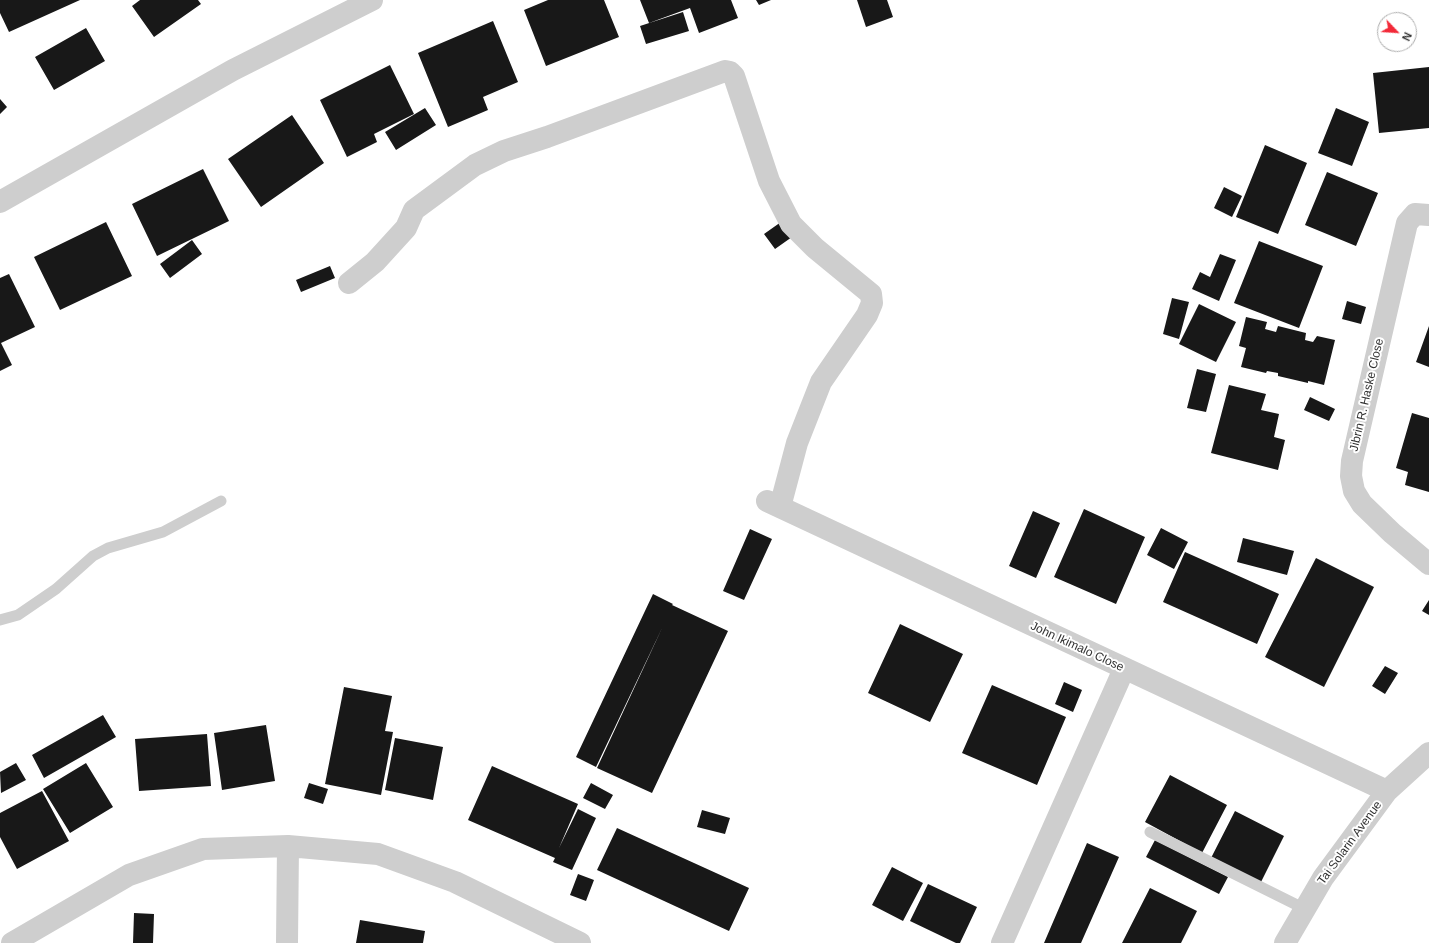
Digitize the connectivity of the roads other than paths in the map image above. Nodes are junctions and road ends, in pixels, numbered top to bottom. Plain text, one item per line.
1 (372, 0) edge
2 (0, 202) edge
3 (1429, 215) edge
4 (349, 283) dead end
5 (221, 501) dead end
6 (1429, 564) edge
7 (0, 620) edge
8 (1124, 669) junction
9 (1429, 754) edge
10 (1388, 791) junction
11 (1150, 832) dead end
12 (288, 846) junction
13 (1305, 909) junction
14 (12, 943) edge
15 (287, 943) edge
16 (580, 943) edge
17 (1002, 943) edge
18 (1284, 943) edge

1 - 2 street
3 - 6 street, Jibrin R. Haske Close
4 - 8 street, John Ikimalo Close
5 - 7 lane
8 - 10 street, John Ikimalo Close
8 - 17 street
9 - 10 street, Tai Solarin Avenue
10 - 13 street, Tai Solarin Avenue
11 - 13 lane
12 - 14 street
12 - 15 street
12 - 16 street
13 - 18 street, Tai Solarin Avenue

